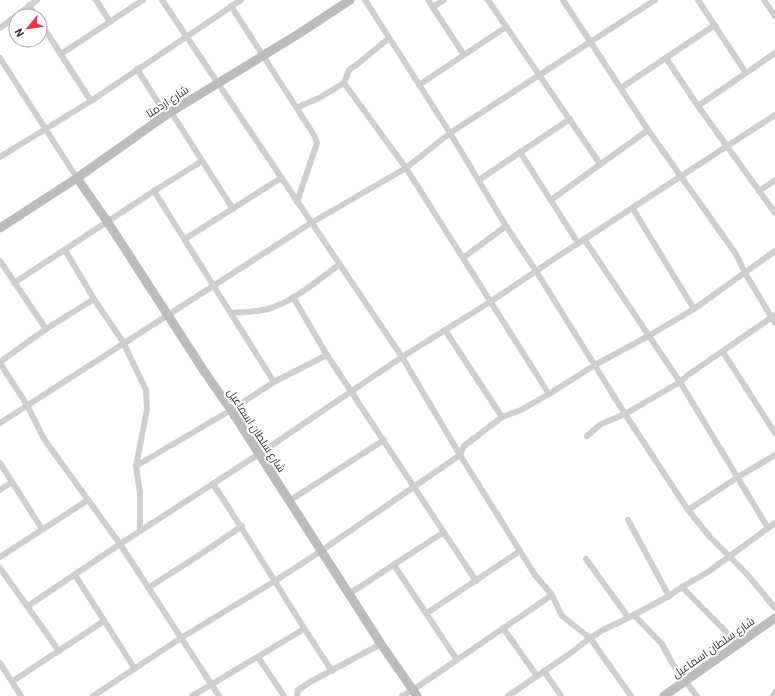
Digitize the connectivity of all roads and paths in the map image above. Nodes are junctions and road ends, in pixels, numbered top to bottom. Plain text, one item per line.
1 (37, 0) edge
2 (96, 0) edge
3 (143, 0) edge
4 (162, 0) edge
5 (240, 0) edge
6 (350, 0) edge
7 (365, 0) edge
8 (428, 0) edge
9 (444, 0) edge
10 (488, 0) edge
11 (563, 0) edge
12 (655, 0) edge
13 (698, 0) edge
14 (764, 0) edge
15 (29, 5) junction
16 (231, 6) junction
17 (433, 7) junction
18 (31, 8) edge
19 (775, 16) edge
20 (110, 22) junction
21 (715, 25) junction
22 (506, 27) junction
23 (0, 28) edge
24 (48, 34) edge
25 (186, 36) junction
26 (389, 38) junction
27 (590, 42) junction
28 (775, 53) edge
29 (61, 54) junction
30 (464, 55) junction
31 (264, 56) junction
32 (0, 58) edge
33 (666, 58) junction
34 (137, 69) junction
35 (746, 72) junction
36 (539, 75) junction
37 (344, 83) junction
38 (218, 84) junction
39 (419, 85) junction
40 (621, 88) junction
41 (91, 101) junction
42 (698, 106) junction
43 (298, 108) junction
44 (168, 114) junction
45 (775, 115) edge
46 (570, 119) junction
47 (44, 129) junction
48 (648, 130) junction
49 (450, 133) junction
50 (727, 146) junction
51 (520, 152) junction
52 (0, 157) edge
53 (202, 161) junction
54 (600, 164) junction
55 (406, 168) junction
56 (680, 177) junction
57 (77, 178) junction
58 (281, 178) junction
59 (479, 180) junction
60 (775, 180) edge
61 (154, 190) junction
62 (759, 191) junction
63 (550, 200) junction
64 (297, 202) junction
65 (233, 208) junction
66 (633, 209) junction
67 (775, 213) edge
68 (107, 221) junction
69 (311, 223) junction
70 (506, 226) junction
71 (0, 228) edge
72 (185, 239) junction
73 (584, 239) junction
74 (578, 243) junction
75 (65, 250) junction
76 (775, 251) edge
77 (463, 258) junction
78 (0, 261) edge
79 (340, 264) junction
80 (536, 271) junction
81 (745, 273) junction
82 (14, 283) junction
83 (214, 285) junction
84 (293, 297) junction
85 (94, 298) junction
86 (490, 302) junction
87 (694, 309) junction
88 (231, 313) junction
89 (167, 315) junction
90 (774, 319) edge
91 (46, 329) junction
92 (445, 330) junction
93 (650, 335) junction
94 (123, 342) junction
95 (723, 352) junction
96 (327, 355) junction
97 (402, 357) junction
98 (0, 362) edge
99 (595, 365) junction
100 (274, 382) junction
101 (680, 382) junction
102 (352, 392) junction
103 (549, 394) junction
104 (27, 405) junction
105 (231, 410) junction
106 (625, 414) junction
107 (502, 417) junction
108 (0, 423) edge
109 (775, 433) edge
110 (587, 436) dead end
111 (384, 440) junction
112 (259, 454) junction
113 (460, 455) junction
114 (775, 455) edge
115 (0, 463) edge
116 (136, 466) junction
117 (738, 477) junction
118 (12, 482) junction
119 (213, 484) junction
120 (414, 486) junction
121 (0, 490) edge
122 (88, 500) junction
123 (289, 501) junction
124 (688, 510) junction
125 (628, 520) dead end
126 (775, 523) edge
127 (242, 526) junction
128 (768, 528) junction
129 (42, 529) junction
130 (140, 531) junction
131 (444, 532) junction
132 (120, 544) junction
133 (321, 551) junction
134 (520, 551) junction
135 (729, 557) junction
136 (0, 558) edge
137 (586, 559) dead end
138 (394, 565) junction
139 (0, 568) edge
140 (75, 574) junction
141 (275, 581) junction
142 (476, 581) junction
143 (682, 587) junction
144 (148, 588) junction
145 (349, 594) junction
146 (552, 595) junction
147 (669, 596) junction
148 (28, 606) junction
149 (775, 608) edge
150 (426, 613) junction
151 (631, 616) junction
152 (775, 618) edge
153 (104, 621) junction
154 (503, 628) junction
155 (304, 629) junction
156 (181, 638) junction
157 (590, 638) junction
158 (381, 644) junction
159 (738, 644) junction
160 (59, 651) junction
161 (258, 657) junction
162 (457, 660) junction
163 (0, 663) edge
164 (135, 669) junction
165 (332, 671) junction
166 (544, 671) junction
167 (537, 676) junction
168 (13, 681) junction
169 (685, 681) junction
170 (211, 684) junction
171 (775, 692) edge
172 (415, 693) edge
173 (22, 696) edge
174 (93, 696) edge
175 (192, 696) edge
176 (219, 696) edge
177 (284, 696) edge
178 (296, 696) edge
179 (402, 696) edge
180 (508, 696) edge
181 (562, 696) edge
182 (632, 696) edge
183 (664, 696) edge
184 (697, 696) edge
185 (774, 696) edge

1 - 15 street
2 - 20 street
3 - 20 street
4 - 25 street
5 - 16 street
6 - 31 street, شارع اردمتا
7 - 26 street
8 - 17 street
9 - 17 street
10 - 22 street
11 - 27 street
12 - 27 street
13 - 21 street
14 - 19 street
15 - 18 street
15 - 23 street
16 - 25 street
16 - 31 street
17 - 30 street
20 - 29 street
21 - 33 street
21 - 35 street
22 - 30 street
22 - 36 street
24 - 29 street
25 - 34 street
25 - 38 street
26 - 37 street
26 - 39 street
27 - 36 street
27 - 40 street
28 - 35 street
29 - 41 street
30 - 39 street
31 - 38 street, شارع اردمتا
31 - 43 street
32 - 47 street
33 - 40 street
33 - 42 street
34 - 41 street
34 - 44 street
35 - 42 street
36 - 46 street
36 - 49 street
37 - 43 street
37 - 55 street
38 - 44 street, شارع اردمتا
38 - 58 street
39 - 49 street
40 - 48 street
41 - 47 street
42 - 50 street
43 - 64 street
44 - 53 street
44 - 57 street, شارع اردمتا
45 - 50 street
46 - 51 street
46 - 54 street
47 - 52 street
47 - 57 street
48 - 54 street
48 - 56 street
49 - 55 street
49 - 59 street
50 - 56 street
50 - 62 street
51 - 59 street
51 - 63 street
53 - 61 street
53 - 65 street
54 - 63 street
55 - 69 street
55 - 77 street
56 - 66 street
56 - 81 street
57 - 68 street, شارع سلطان اسماعيل
57 - 71 street, شارع اردمتا
58 - 64 street
58 - 65 street
59 - 70 street
60 - 62 street
61 - 68 street
61 - 72 street
62 - 67 street
63 - 74 street
64 - 69 street
65 - 72 street
66 - 73 street
66 - 87 street
68 - 75 street
68 - 89 street, شارع سلطان اسماعيل
69 - 79 street
69 - 83 street
70 - 77 street
70 - 80 street
72 - 83 street
73 - 74 street
73 - 93 street
74 - 80 street
75 - 82 street
75 - 85 street
76 - 81 street
77 - 86 street
78 - 82 street
79 - 84 street
79 - 97 street
80 - 86 street
80 - 99 street
81 - 87 street
81 - 90 street
82 - 91 street
83 - 88 street
83 - 89 street
84 - 88 street
84 - 96 street
85 - 91 street
85 - 94 street
86 - 92 street
86 - 103 street
87 - 93 street
88 - 100 street
89 - 94 street
89 - 105 street, شارع سلطان اسماعيل
90 - 95 street
91 - 98 street
92 - 97 street
92 - 107 street
93 - 99 street
93 - 101 street
94 - 104 street
94 - 116 street
95 - 101 street
95 - 109 street
96 - 100 street
96 - 102 street
97 - 102 street
97 - 113 street
98 - 104 street
99 - 103 street
99 - 106 street
100 - 105 street
101 - 106 street
101 - 117 street
102 - 111 street
102 - 112 street
103 - 107 street
104 - 108 street
104 - 122 street
105 - 112 street, شارع سلطان اسماعيل
105 - 116 street
106 - 110 street
106 - 124 street
107 - 113 street
111 - 120 street
111 - 123 street
112 - 119 street
112 - 123 street, شارع سلطان اسماعيل
113 - 120 street
113 - 134 street
114 - 117 street
115 - 118 street
116 - 130 street
117 - 124 street
117 - 128 street
118 - 121 street
118 - 129 street
119 - 127 street
119 - 130 street
120 - 131 street
120 - 133 street
122 - 129 street
122 - 132 street
123 - 133 street, شارع سلطان اسماعيل
124 - 135 street
125 - 147 street
126 - 128 street
127 - 141 street
127 - 144 street
128 - 135 street
129 - 136 street
130 - 132 street
131 - 138 street
131 - 142 street
132 - 140 street
132 - 144 street
133 - 141 street
133 - 145 street, شارع سلطان اسماعيل
134 - 142 street
134 - 146 street
135 - 143 street
135 - 149 street
137 - 151 street
138 - 145 street
138 - 150 street
139 - 148 street
140 - 148 street
140 - 153 street
141 - 155 street
141 - 156 street
142 - 150 street
143 - 147 street
143 - 159 street
144 - 156 street
145 - 158 street, شارع سلطان اسماعيل
146 - 154 street
146 - 157 street
147 - 151 street
148 - 160 street
150 - 162 street
151 - 157 street
151 - 169 street
152 - 159 street, شارع سلطان اسماعيل
153 - 160 street
153 - 164 street
154 - 162 street
154 - 167 street
155 - 161 street
155 - 165 street
156 - 164 street
156 - 170 street
157 - 166 street
157 - 182 street
158 - 165 street
158 - 172 street, شارع سلطان اسماعيل
159 - 169 street, شارع سلطان اسماعيل
160 - 168 street
161 - 170 street
161 - 177 street
162 - 172 street
163 - 168 street
164 - 174 street
165 - 178 street
166 - 167 street
166 - 181 street
167 - 180 street
168 - 173 street
169 - 183 street, شارع سلطان اسماعيل
169 - 184 street
170 - 175 street
170 - 176 street
171 - 185 street
172 - 179 street

